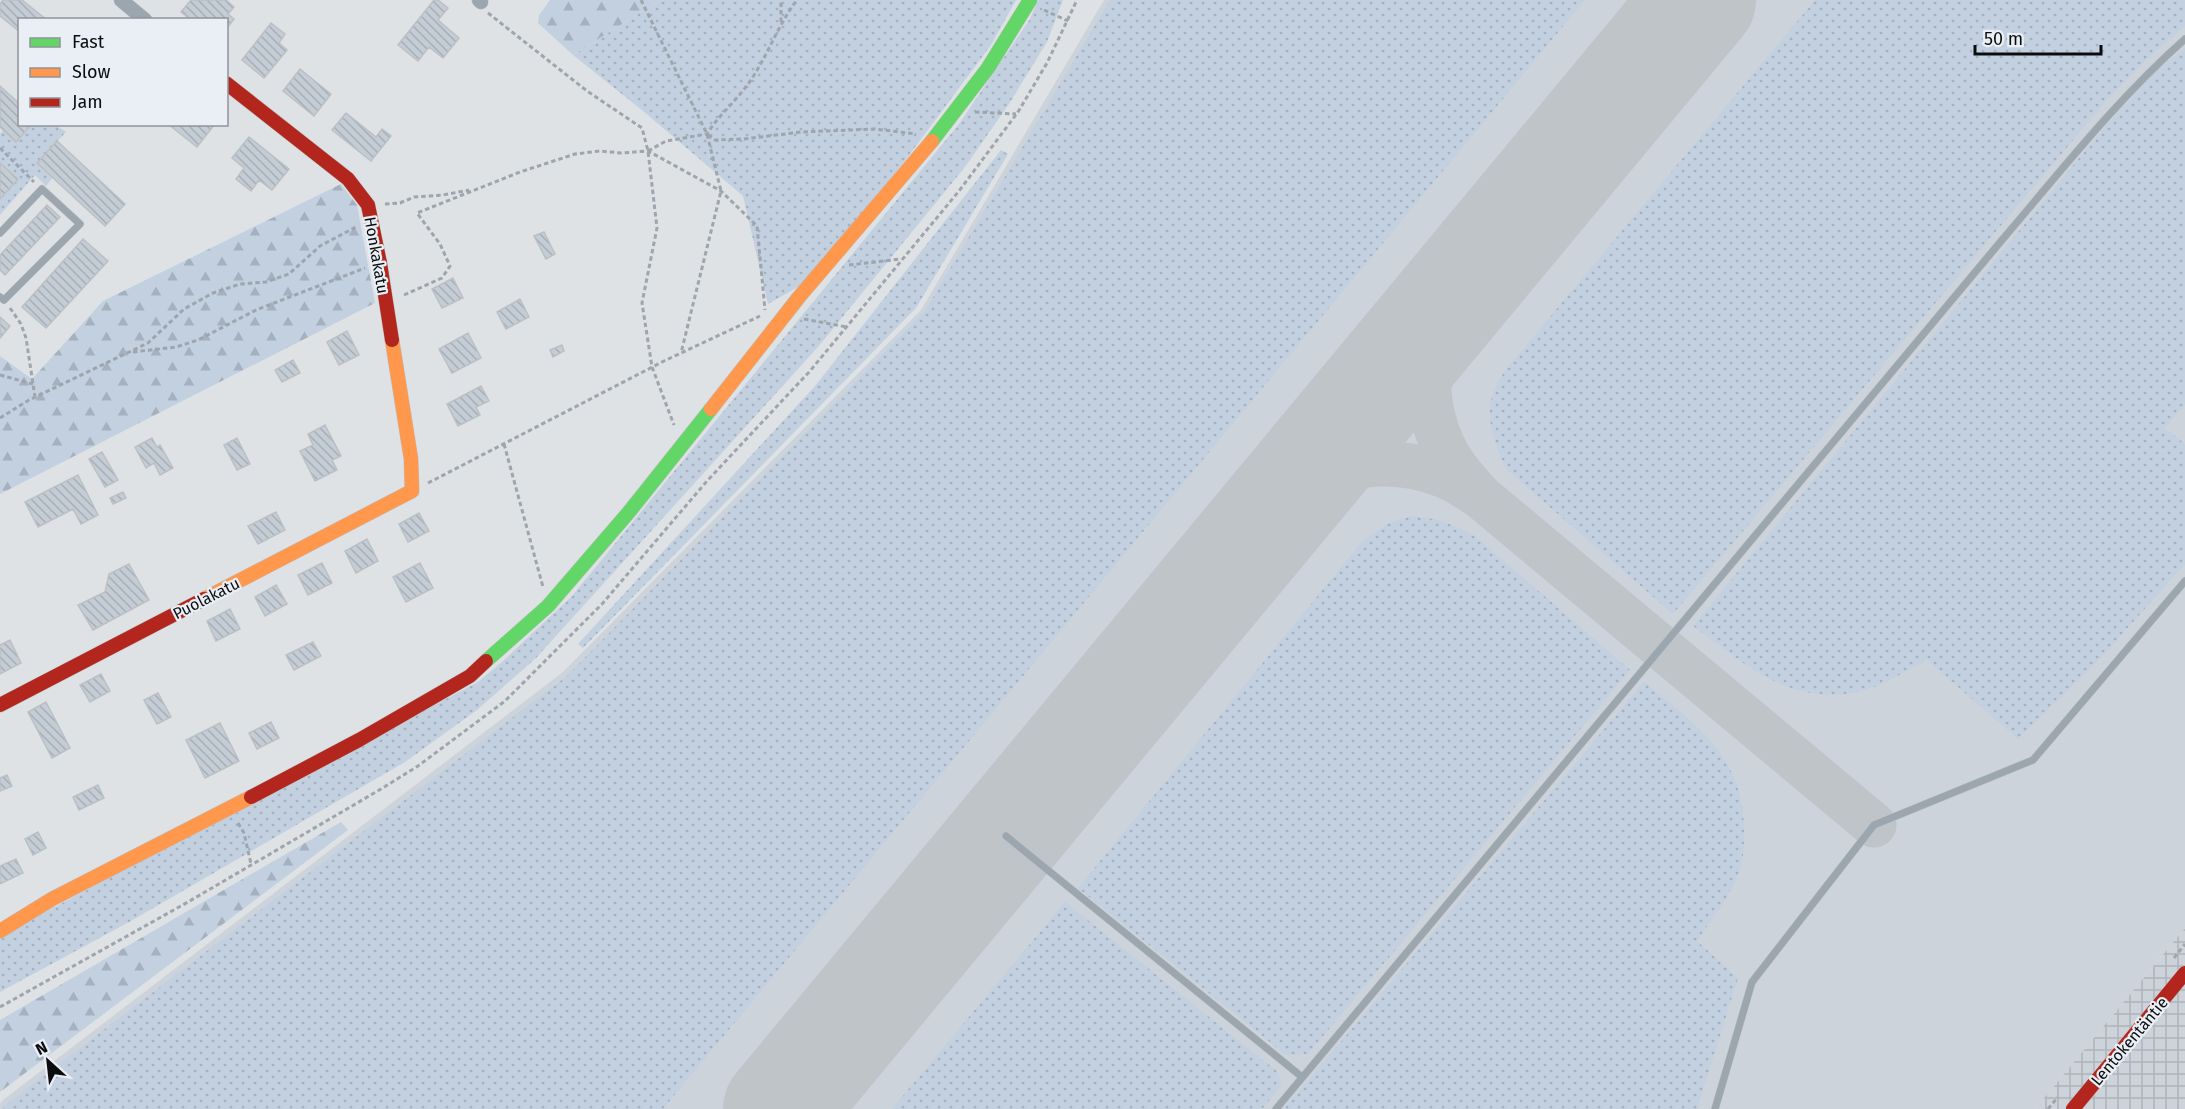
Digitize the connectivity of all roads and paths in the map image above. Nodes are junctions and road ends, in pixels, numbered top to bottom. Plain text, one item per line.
1 (121, 0) edge
2 (641, 0) edge
3 (781, 0) edge
4 (797, 0) edge
5 (480, 1) edge
6 (1029, 2) edge
7 (143, 18) edge
8 (1068, 21) dead end
9 (781, 23) junction
10 (2185, 39) edge
11 (228, 85) edge
12 (955, 111) junction
13 (1016, 114) dead end
14 (707, 134) junction
15 (938, 134) junction
16 (0, 148) edge
17 (648, 151) junction
18 (480, 187) junction
19 (42, 189) junction
20 (721, 191) junction
21 (371, 218) junction
22 (0, 233) edge
23 (902, 259) dead end
24 (380, 262) junction
25 (824, 268) junction
26 (2, 298) edge
27 (386, 303) junction
28 (779, 312) junction
29 (765, 313) junction
30 (847, 327) dead end
31 (130, 352) junction
32 (681, 353) junction
33 (652, 367) junction
34 (0, 375) edge
35 (33, 384) junction
36 (35, 397) junction
37 (0, 418) edge
38 (504, 444) junction
39 (682, 445) junction
40 (412, 491) junction
41 (2185, 581) edge
42 (548, 606) junction
43 (0, 705) edge
44 (229, 808) junction
45 (1006, 836) dead end
46 (251, 864) dead end
47 (0, 931) edge
48 (2185, 973) edge
49 (1302, 1077) junction
50 (1276, 1109) edge
51 (1715, 1109) edge
52 (2073, 1109) edge

1 - 7 street
2 - 14 path
3 - 9 path
4 - 9 path
5 - 17 path
6 - 8 path
6 - 12 street
9 - 14 path
10 - 49 lane
11 - 21 street, Honkakatu
12 - 13 path
12 - 15 street
14 - 15 path
14 - 17 path
14 - 20 path
15 - 25 street
16 - 19 path
17 - 18 path
17 - 20 path
17 - 33 path
18 - 21 path
18 - 27 path
19 - 22 lane
19 - 26 lane
20 - 29 path
20 - 32 path
21 - 24 street, Honkakatu
21 - 31 path
23 - 25 path
24 - 27 street, Honkakatu
24 - 31 path
25 - 28 street
26 - 35 path
27 - 40 street, Honkakatu
28 - 29 path
28 - 30 path
28 - 39 street
29 - 32 path
31 - 36 path
32 - 33 path
33 - 38 path
33 - 39 path
34 - 35 path
35 - 36 path
36 - 37 path
38 - 40 path
38 - 42 path
39 - 42 street
40 - 43 street, Puolakatu
41 - 51 lane
42 - 44 street
44 - 46 path
44 - 47 street
45 - 49 lane
48 - 52 street, Lentokentäntie
49 - 50 lane

